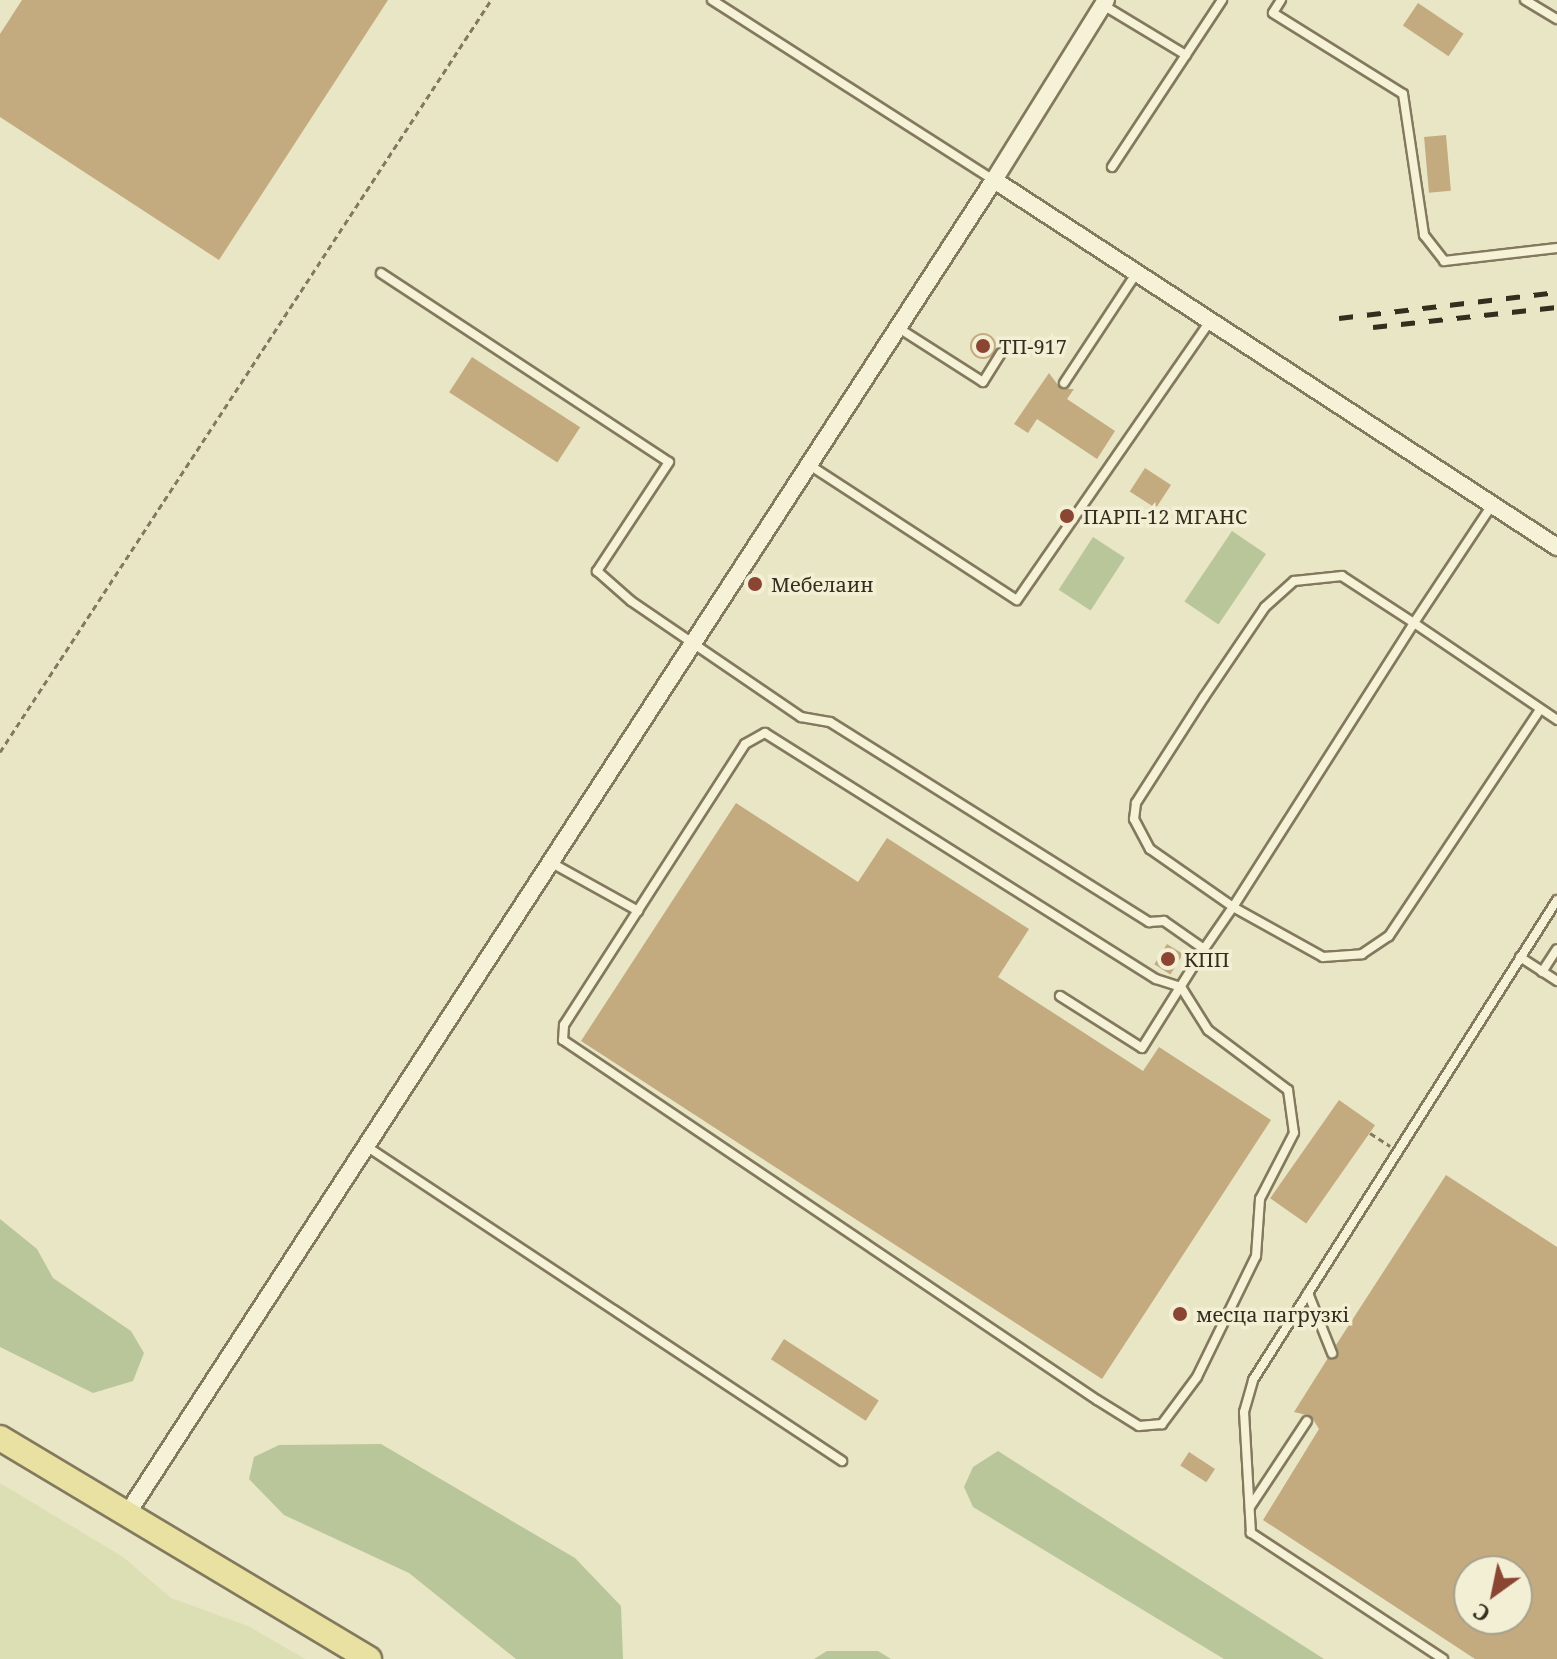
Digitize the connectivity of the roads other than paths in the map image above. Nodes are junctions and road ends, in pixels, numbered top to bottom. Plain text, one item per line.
1 (712, 0) edge
2 (1222, 0) edge
3 (1281, 0) edge
4 (1525, 0) edge
5 (1105, 2) edge
6 (1557, 19) edge
7 (1186, 55) junction
8 (1112, 167) dead end
9 (994, 180) junction
10 (1557, 248) edge
11 (381, 273) dead end
12 (1136, 274) junction
13 (1209, 323) junction
14 (897, 326) junction
15 (1001, 353) dead end
16 (1064, 383) dead end
17 (808, 464) junction
18 (1492, 505) junction
19 (1557, 547) edge
20 (1414, 623) junction
21 (690, 646) junction
22 (1540, 710) junction
23 (1557, 720) edge
24 (549, 862) junction
25 (1557, 900) edge
26 (1233, 907) junction
27 (638, 911) junction
28 (1204, 949) junction
29 (1557, 949) edge
30 (1520, 957) junction
31 (1542, 972) junction
32 (1557, 981) edge
33 (1181, 987) junction
34 (1060, 996) dead end
35 (365, 1145) junction
36 (1308, 1293) junction
37 (1332, 1353) dead end
38 (1307, 1421) dead end
39 (0, 1438) edge
40 (842, 1461) dead end
41 (1249, 1508) junction
42 (127, 1514) junction
43 (369, 1659) edge
44 (1443, 1659) edge

1 - 9 lane
2 - 7 lane
3 - 10 lane
4 - 6 lane
5 - 7 lane
5 - 9 street
7 - 8 lane
9 - 12 street
9 - 14 street
11 - 21 lane
12 - 13 street
12 - 16 lane
13 - 17 lane
13 - 18 street
14 - 15 lane
14 - 17 street
17 - 21 street
18 - 19 street
18 - 20 lane
20 - 22 lane
20 - 26 lane
20 - 26 lane
21 - 24 street
21 - 28 lane
22 - 23 lane
22 - 26 lane
24 - 27 lane
24 - 35 street
25 - 30 lane
26 - 28 lane
27 - 33 lane
27 - 33 lane
28 - 33 lane
29 - 31 lane
30 - 31 lane
30 - 36 lane
31 - 32 lane
33 - 34 lane
35 - 40 lane
35 - 42 street
36 - 37 lane
36 - 41 lane
38 - 41 lane
39 - 42 main road
41 - 44 lane
42 - 43 main road

